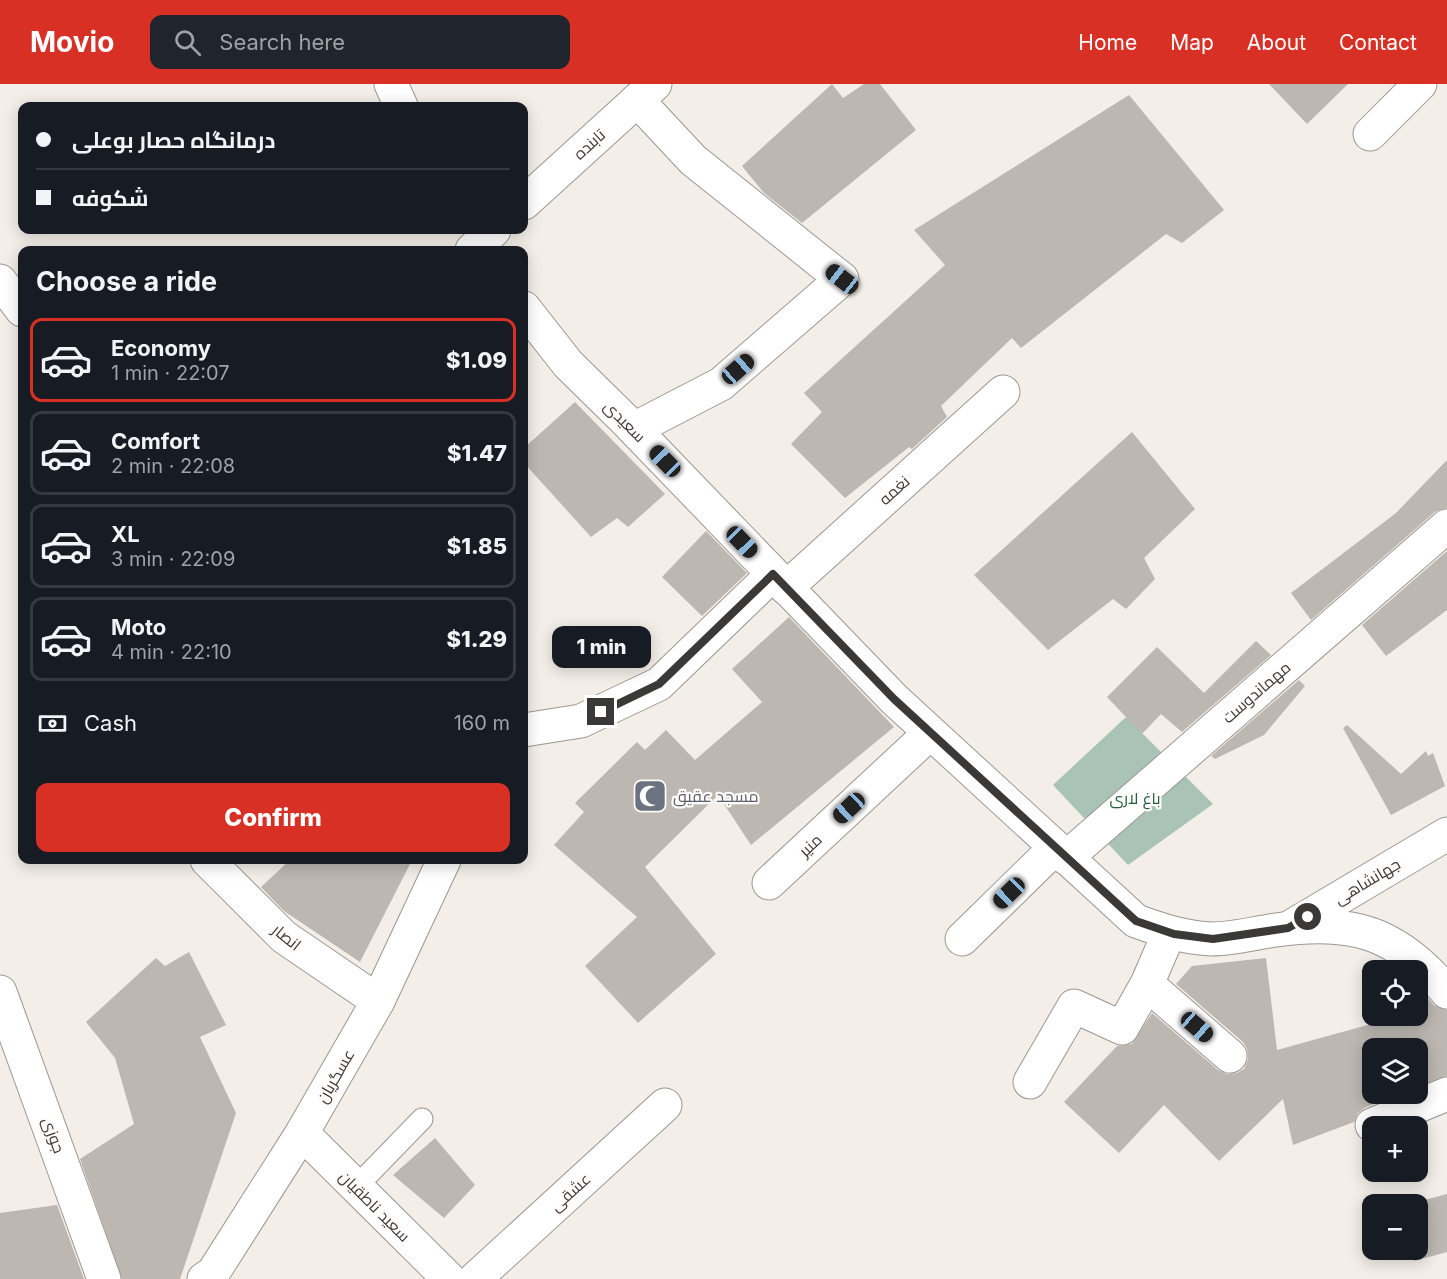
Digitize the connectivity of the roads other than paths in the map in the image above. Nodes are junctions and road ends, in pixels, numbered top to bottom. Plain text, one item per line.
1 (391, 84) edge
2 (1420, 84) edge
3 (646, 92) edge
4 (399, 102) edge
5 (1370, 134) dead end
6 (528, 199) edge
7 (0, 281) edge
8 (18, 305) edge
9 (528, 313) edge
10 (1003, 392) dead end
11 (633, 429) junction
12 (1447, 526) edge
13 (780, 581) junction
14 (528, 729) edge
15 (930, 733) junction
16 (1447, 834) edge
17 (1060, 853) junction
18 (211, 864) edge
19 (442, 864) edge
20 (769, 883) dead end
21 (1288, 928) junction
22 (1169, 933) junction
23 (962, 939) dead end
24 (1147, 984) junction
25 (0, 992) edge
26 (1447, 992) edge
27 (378, 1001) junction
28 (1230, 1056) dead end
29 (1030, 1082) dead end
30 (1447, 1094) edge
31 (665, 1105) dead end
32 (1394, 1116) edge
33 (422, 1119) dead end
34 (302, 1133) junction
35 (356, 1187) junction
36 (104, 1279) edge
37 (204, 1279) edge
38 (449, 1279) edge
39 (475, 1279) edge

1 - 4 street
2 - 5 street
3 - 6 street, تابنده
3 - 11 street
7 - 8 street
9 - 11 street, سعیدی
10 - 13 street, نغمه
11 - 13 street, سعیدی
12 - 17 street, مهماندوست
13 - 14 street, نغمه
13 - 15 street, سعیدی
15 - 17 street, سعیدی
15 - 20 street, منیر
16 - 21 street, جهانشاهی
17 - 22 street, سعیدی
17 - 23 street, مهماندوست
18 - 27 street, انصار
19 - 27 street, عسگریان
21 - 22 street, سعیدی
21 - 26 street, سعیدی
22 - 24 street
24 - 28 street
24 - 29 street
25 - 36 street, جوزی
27 - 34 street, عسگریان
30 - 32 street
31 - 39 street, عشقی
33 - 35 lane
34 - 35 street, سعید ناطقیان
34 - 37 street, عسگریان
35 - 38 street, سعید ناطقیان

